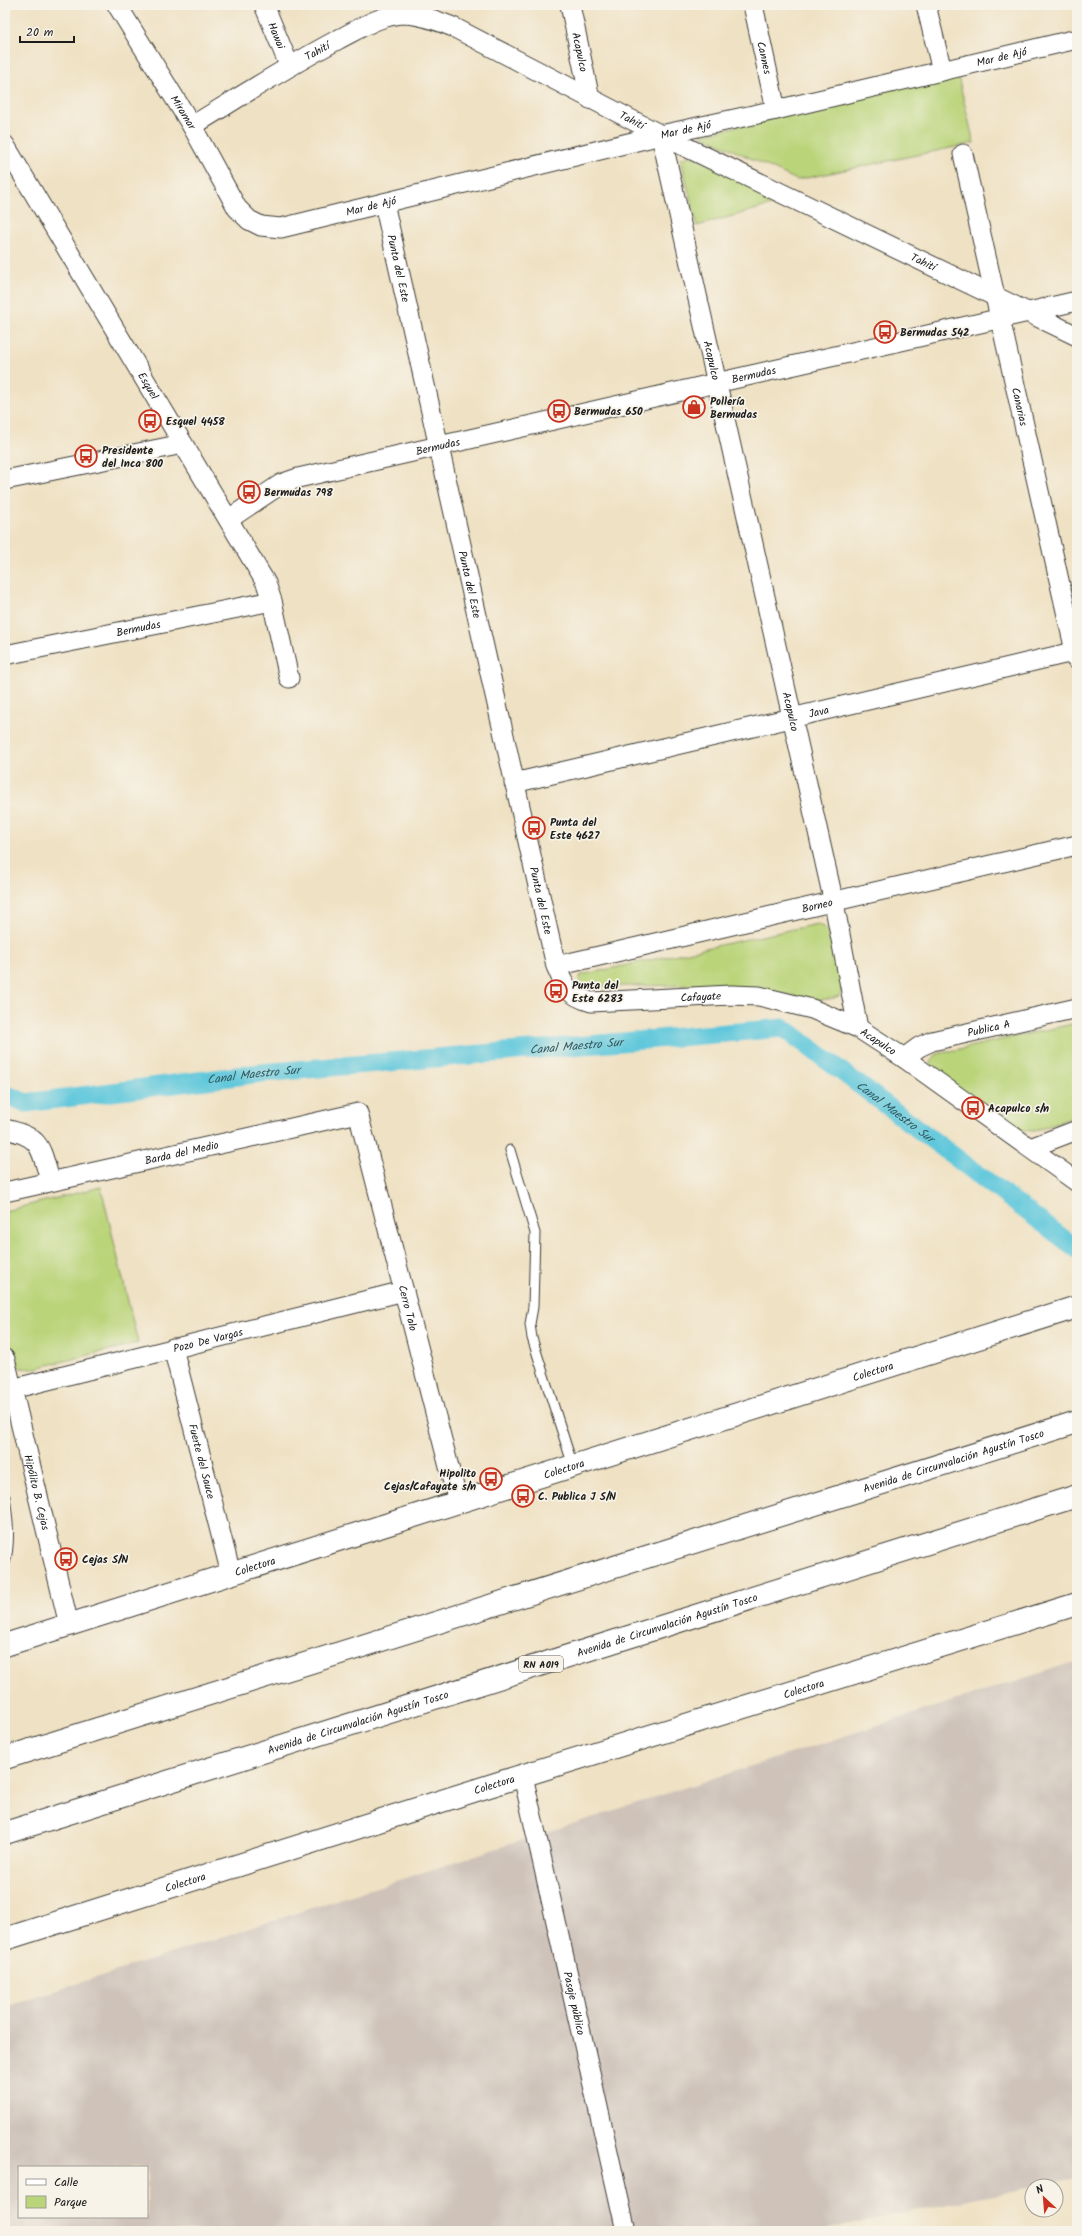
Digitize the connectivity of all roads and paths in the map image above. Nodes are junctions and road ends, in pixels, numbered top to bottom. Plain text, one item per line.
1 (117, 5) edge
2 (264, 5) edge
3 (570, 5) edge
4 (753, 5) edge
5 (926, 5) edge
6 (403, 10) edge
7 (1077, 39) edge
8 (289, 65) junction
9 (942, 71) junction
10 (590, 99) junction
11 (776, 110) junction
12 (192, 126) junction
13 (661, 135) junction
14 (5, 145) edge
15 (963, 154) dead end
16 (384, 203) junction
17 (249, 220) joint
18 (995, 297) junction
19 (1077, 301) edge
20 (1027, 313) junction
21 (1000, 319) junction
22 (1077, 336) edge
23 (716, 383) junction
24 (183, 444) junction
25 (438, 446) junction
26 (5, 480) edge
27 (228, 518) junction
28 (272, 601) junction
29 (1076, 654) edge
30 (5, 655) edge
31 (289, 678) dead end
32 (792, 718) junction
33 (514, 783) junction
34 (1077, 845) edge
35 (834, 903) junction
36 (556, 966) junction
37 (1077, 1008) edge
38 (858, 1028) junction
39 (904, 1058) junction
40 (358, 1113) joint
41 (5, 1129) edge
42 (1077, 1130) edge
43 (1030, 1148) junction
44 (510, 1150) dead end
45 (50, 1180) junction
46 (1077, 1182) edge
47 (5, 1192) edge
48 (404, 1291) junction
49 (1077, 1307) edge
50 (173, 1348) junction
51 (5, 1359) edge
52 (12, 1388) junction
53 (1077, 1422) edge
54 (573, 1466) junction
55 (1077, 1496) edge
56 (5, 1497) edge
57 (458, 1502) junction
58 (5, 1563) edge
59 (231, 1574) junction
60 (1077, 1604) edge
61 (69, 1624) junction
62 (5, 1645) edge
63 (5, 1758) edge
64 (523, 1776) junction
65 (5, 1833) edge
66 (5, 1939) edge
67 (626, 2231) edge

1 - 12 street, Miramar
2 - 8 street, Hawai
3 - 10 street, Acapulco
4 - 11 street, Cannes
5 - 9 street
6 - 8 street, Tahití
6 - 10 street, Tahití
7 - 9 street, Mar de Ajó
8 - 12 street, Tahití
9 - 11 street, Mar de Ajó
10 - 13 street, Tahití
11 - 13 street, Mar de Ajó
12 - 17 street, Miramar
13 - 16 street, Mar de Ajó
13 - 18 street, Tahití
13 - 23 street, Acapulco
14 - 24 street, Esquel
15 - 18 street, Canarias
16 - 17 street, Mar de Ajó
16 - 25 street, Punta del Este
18 - 20 street, Tahití
18 - 21 street, Canarias
19 - 20 street, Bermudas
20 - 21 street, Bermudas
20 - 22 street, Tahití
21 - 23 street, Bermudas
21 - 29 street, Canarias
23 - 25 street, Bermudas
23 - 32 street, Acapulco
24 - 26 street
24 - 27 street, Esquel
25 - 27 street, Bermudas
25 - 33 street, Punta del Este
27 - 28 street, Esquel
28 - 30 street, Bermudas
28 - 31 street, Esquel
29 - 32 street, Java
32 - 33 street, Java
32 - 35 street, Acapulco
33 - 36 street, Punta del Este
34 - 35 street, Borneo
35 - 36 street, Borneo
35 - 38 street, Acapulco
36 - 38 street, Cafayate
37 - 39 street, Publica A
38 - 39 street, Acapulco
39 - 43 street, Acapulco
40 - 45 street, Barda del Medio
40 - 48 street, Cerro Talo
41 - 45 street
42 - 43 street
43 - 46 street, Acapulco
44 - 54 lane
45 - 47 street, Barda del Medio
48 - 50 street, Pozo De Vargas
48 - 57 street, Cerro Talo
49 - 54 main road, Colectora
50 - 52 street, Pozo De Vargas
50 - 59 street, Fuerte del Sauce
51 - 52 street, Hipólito B. Cejas
52 - 61 street, Hipólito B. Cejas
53 - 63 main road, Avenida de Circunvalación Agustín Tosco
54 - 57 main road, Colectora
55 - 65 main road, Avenida de Circunvalación Agustín Tosco / RN A019
56 - 58 lane
57 - 59 main road, Colectora
59 - 61 main road, Colectora
60 - 64 main road, Colectora
61 - 62 main road, Colectora
64 - 66 main road, Colectora
64 - 67 street, Pasaje público

